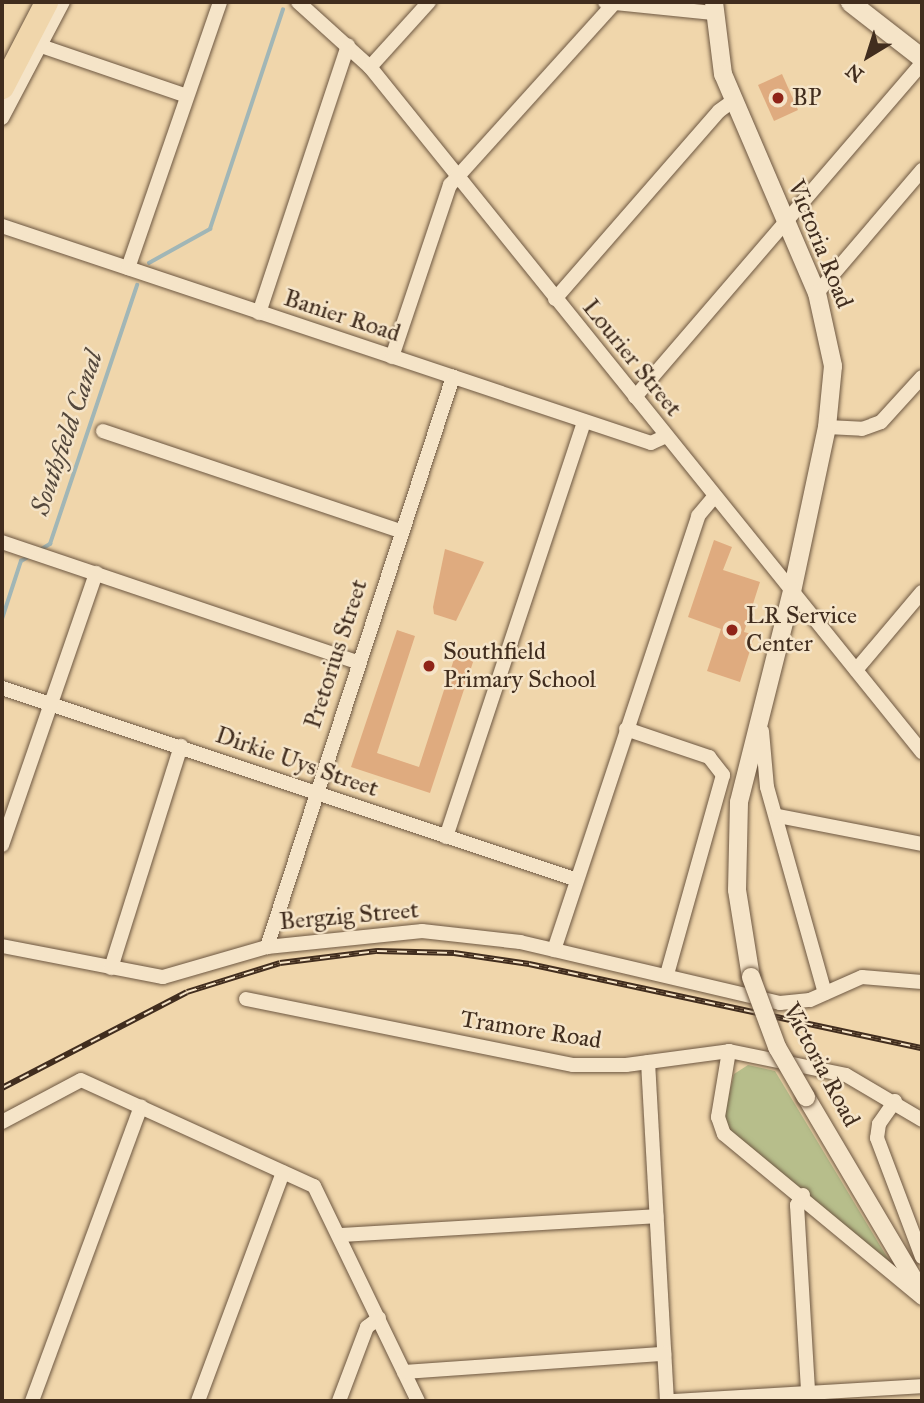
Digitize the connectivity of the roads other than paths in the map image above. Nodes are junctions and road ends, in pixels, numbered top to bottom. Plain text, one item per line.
1 (46, 2) edge
2 (63, 2) edge
3 (220, 2) edge
4 (298, 2) edge
5 (429, 2) edge
6 (850, 2) edge
7 (860, 2) edge
8 (608, 4) edge
9 (714, 8) edge
10 (876, 20) junction
11 (348, 45) junction
12 (41, 46) junction
13 (922, 61) edge
14 (370, 66) junction
15 (2, 87) edge
16 (187, 96) junction
17 (734, 100) junction
18 (2, 118) edge
19 (922, 170) edge
20 (457, 176) junction
21 (787, 222) junction
22 (2, 226) edge
23 (138, 271) junction
24 (817, 293) junction
25 (555, 299) junction
26 (259, 313) junction
27 (392, 357) junction
28 (453, 377) junction
29 (922, 377) edge
30 (635, 397) junction
31 (584, 421) junction
32 (827, 427) junction
33 (103, 431) dead end
34 (666, 436) junction
35 (715, 496) junction
36 (401, 531) junction
37 (2, 542) edge
38 (96, 573) junction
39 (792, 591) junction
40 (922, 592) edge
41 (357, 662) junction
42 (856, 670) junction
43 (2, 688) edge
44 (50, 704) junction
45 (763, 718) junction
46 (626, 729) junction
47 (181, 746) junction
48 (922, 752) edge
49 (315, 793) junction
50 (778, 816) junction
51 (446, 837) junction
52 (922, 844) edge
53 (2, 845) edge
54 (577, 880) junction
55 (2, 946) edge
56 (267, 947) junction
57 (554, 950) junction
58 (111, 968) junction
59 (667, 974) junction
60 (922, 982) edge
61 (825, 993) junction
62 (246, 999) dead end
63 (730, 1051) junction
64 (648, 1062) junction
65 (895, 1101) junction
66 (141, 1107) junction
67 (922, 1120) edge
68 (2, 1122) edge
69 (283, 1172) junction
70 (803, 1195) junction
71 (656, 1216) junction
72 (340, 1235) junction
73 (922, 1257) edge
74 (922, 1295) edge
75 (379, 1318) junction
76 (664, 1354) junction
77 (404, 1372) junction
78 (922, 1386) edge
79 (808, 1392) junction
80 (32, 1401) edge
81 (198, 1401) edge
82 (339, 1401) edge
83 (418, 1401) edge
84 (667, 1401) edge
85 (673, 1401) edge

1 - 15 main road
2 - 12 street
3 - 16 street
4 - 11 street, Lourier Street
5 - 14 street
6 - 10 main road
7 - 10 main road
8 - 9 street
8 - 20 street
9 - 17 street, Victoria Road
10 - 13 main road
11 - 14 street, Lourier Street
11 - 26 street
12 - 16 street
12 - 18 street
13 - 21 street
14 - 20 street, Lourier Street
16 - 23 street
17 - 21 street, Victoria Road
17 - 25 street
19 - 24 street
20 - 25 street, Lourier Street
20 - 27 street
21 - 24 street, Victoria Road
21 - 30 street
22 - 23 street, Banier Road
23 - 26 street, Banier Road
24 - 32 street, Victoria Road
25 - 30 street, Lourier Street
26 - 27 street, Banier Road
27 - 28 street, Banier Road
28 - 31 street, Banier Road
28 - 36 street, Pretorius Street
29 - 32 street
30 - 34 street, Lourier Street
31 - 34 street, Banier Road
31 - 51 street
32 - 39 street, Victoria Road
33 - 36 street
34 - 35 street, Lourier Street
35 - 39 street, Lourier Street
35 - 46 street
36 - 41 street, Pretorius Street
37 - 38 street
38 - 41 street
38 - 44 street
39 - 42 street, Lourier Street
39 - 45 street, Victoria Road
40 - 42 street
41 - 49 street, Pretorius Street
42 - 48 street, Lourier Street
43 - 44 street, Dirkie Uys Street
44 - 47 street, Dirkie Uys Street
44 - 53 street
45 - 50 street, Victoria Road
45 - 74 street, Victoria Road, bridge
46 - 54 street
46 - 59 street
47 - 49 street, Dirkie Uys Street
47 - 58 street
49 - 51 street, Dirkie Uys Street
49 - 56 street, Pretorius Street
50 - 52 street
50 - 61 street, Victoria Road
51 - 54 street, Dirkie Uys Street
54 - 57 street
55 - 58 street, Bergzig Street
56 - 57 street, Bergzig Street
56 - 58 street, Bergzig Street
57 - 59 street, Bergzig Street
59 - 61 street, Bergzig Street
60 - 61 street, Bergzig Street
62 - 64 street, Tramore Road
63 - 64 street, Tramore Road
63 - 65 street, Tramore Road
63 - 70 street
64 - 71 street
65 - 67 street, Tramore Road
65 - 73 street
66 - 68 street
66 - 69 street
66 - 80 street
69 - 72 street
69 - 81 street
70 - 74 street
70 - 79 street
71 - 72 street
71 - 76 street
72 - 75 street
75 - 77 street
75 - 82 street
76 - 77 street
76 - 84 street
77 - 83 street
78 - 79 street
79 - 85 street

